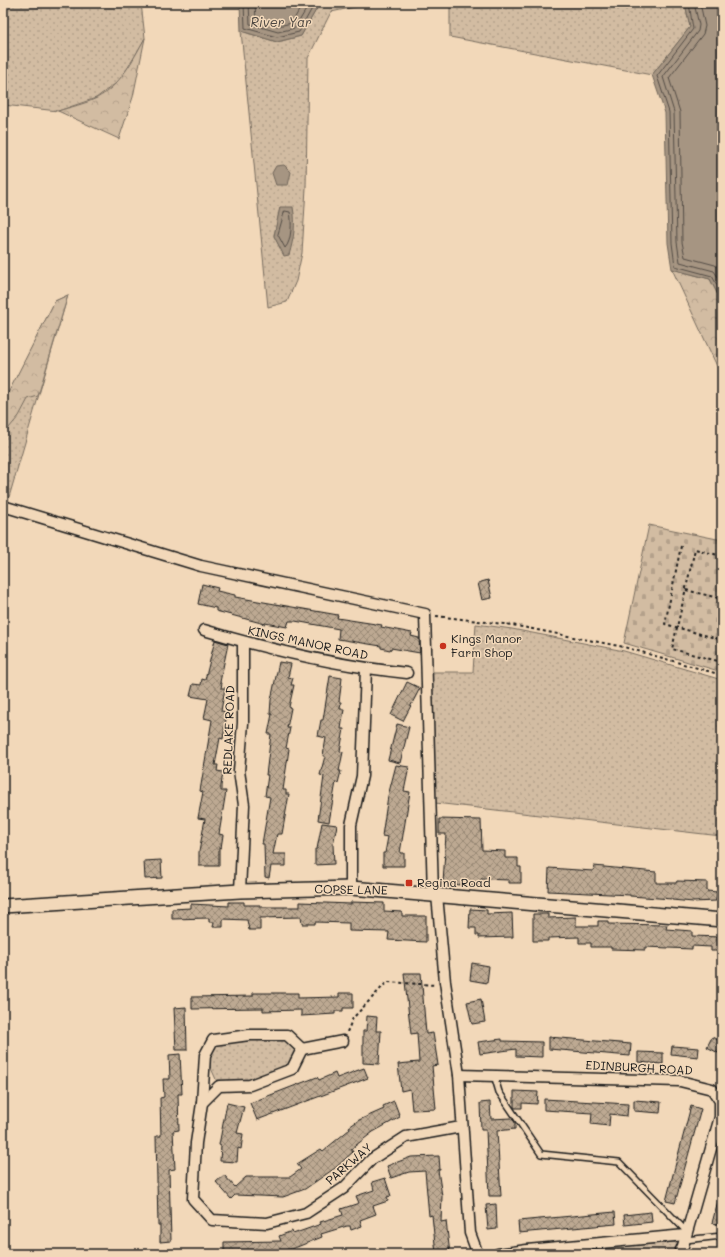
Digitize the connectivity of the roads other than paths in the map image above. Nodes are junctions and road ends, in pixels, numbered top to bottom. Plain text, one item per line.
1 (3, 506) edge
2 (204, 630) dead end
3 (243, 642) junction
4 (366, 669) junction
5 (407, 673) dead end
6 (351, 888) junction
7 (240, 891) junction
8 (435, 894) junction
9 (3, 906) edge
10 (722, 920) edge
11 (343, 1041) road end
12 (302, 1049) junction
13 (459, 1075) junction
14 (494, 1075) junction
15 (202, 1102) junction
16 (461, 1127) junction
17 (685, 1235) junction
18 (722, 1236) edge
19 (527, 1252) edge
20 (479, 1253) edge
21 (498, 1254) edge
22 (679, 1254) edge

1 - 8 street
2 - 3 street, KINGS MANOR ROAD
3 - 4 street, KINGS MANOR ROAD
3 - 7 street, REDLAKE ROAD
4 - 5 street, KINGS MANOR ROAD
4 - 6 street
6 - 7 street, COPSE LANE
6 - 8 street, COPSE LANE
7 - 9 street, COPSE LANE
8 - 10 street, COPSE LANE
8 - 13 street
11 - 12 street
12 - 15 street
12 - 15 street, PARKWAY
13 - 14 street, EDINBURGH ROAD
13 - 16 street
14 - 17 lane
14 - 17 street, EDINBURGH ROAD
15 - 16 street, PARKWAY
16 - 20 street
17 - 18 lane
17 - 19 street
17 - 22 street, EDINBURGH ROAD
19 - 21 street

